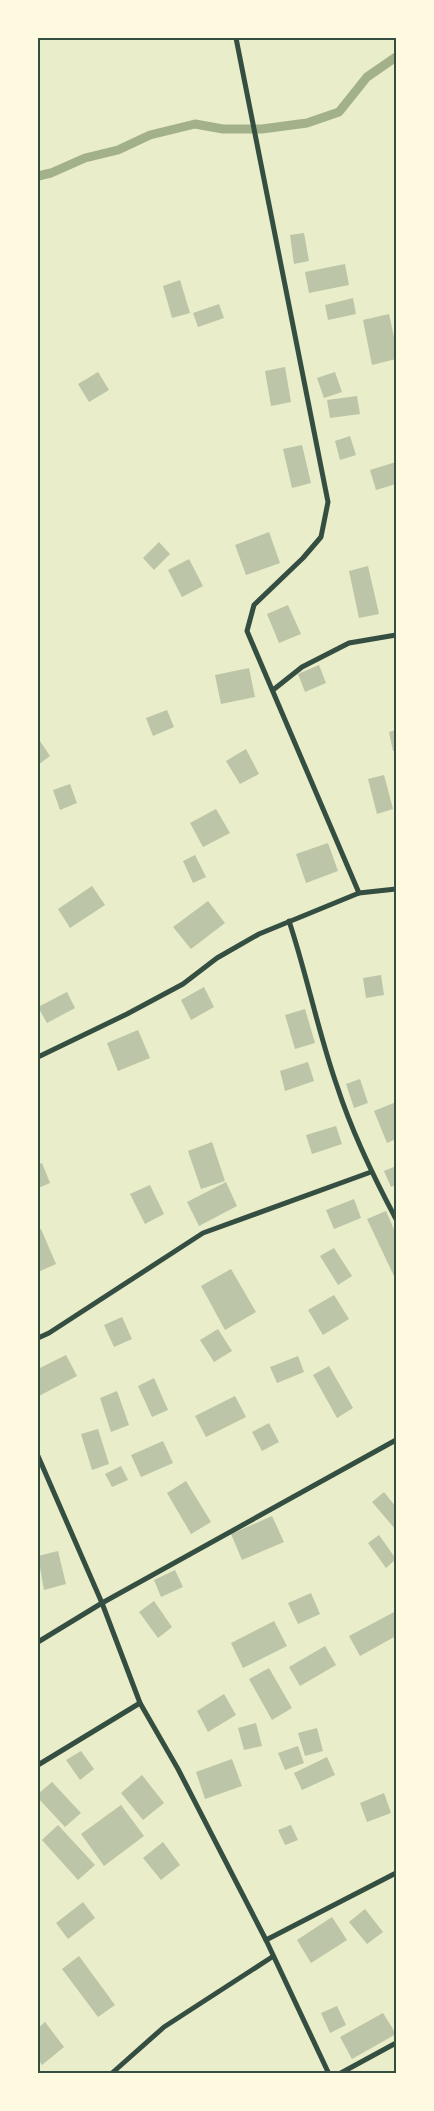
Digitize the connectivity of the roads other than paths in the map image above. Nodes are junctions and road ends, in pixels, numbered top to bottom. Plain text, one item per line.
1 (236, 38) edge
2 (396, 635) edge
3 (273, 690) junction
4 (396, 889) edge
5 (359, 893) junction
6 (289, 921) junction
7 (38, 1057) edge
8 (371, 1172) junction
9 (396, 1219) edge
10 (38, 1338) edge
11 (396, 1440) edge
12 (38, 1456) edge
13 (102, 1603) junction
14 (38, 1642) edge
15 (140, 1703) junction
16 (38, 1765) edge
17 (396, 1873) edge
18 (266, 1940) junction
19 (272, 1956) junction
20 (396, 2043) edge
21 (111, 2074) edge
22 (329, 2074) edge
23 (339, 2074) edge

1 - 3 street
2 - 3 street
3 - 5 street
4 - 5 street
5 - 6 street
6 - 7 street
6 - 8 street
8 - 9 street
8 - 10 street
11 - 13 street
12 - 13 street
13 - 14 street
13 - 15 street
15 - 16 street
15 - 18 street
17 - 18 street
18 - 19 street
19 - 21 street
19 - 22 street
20 - 23 street

